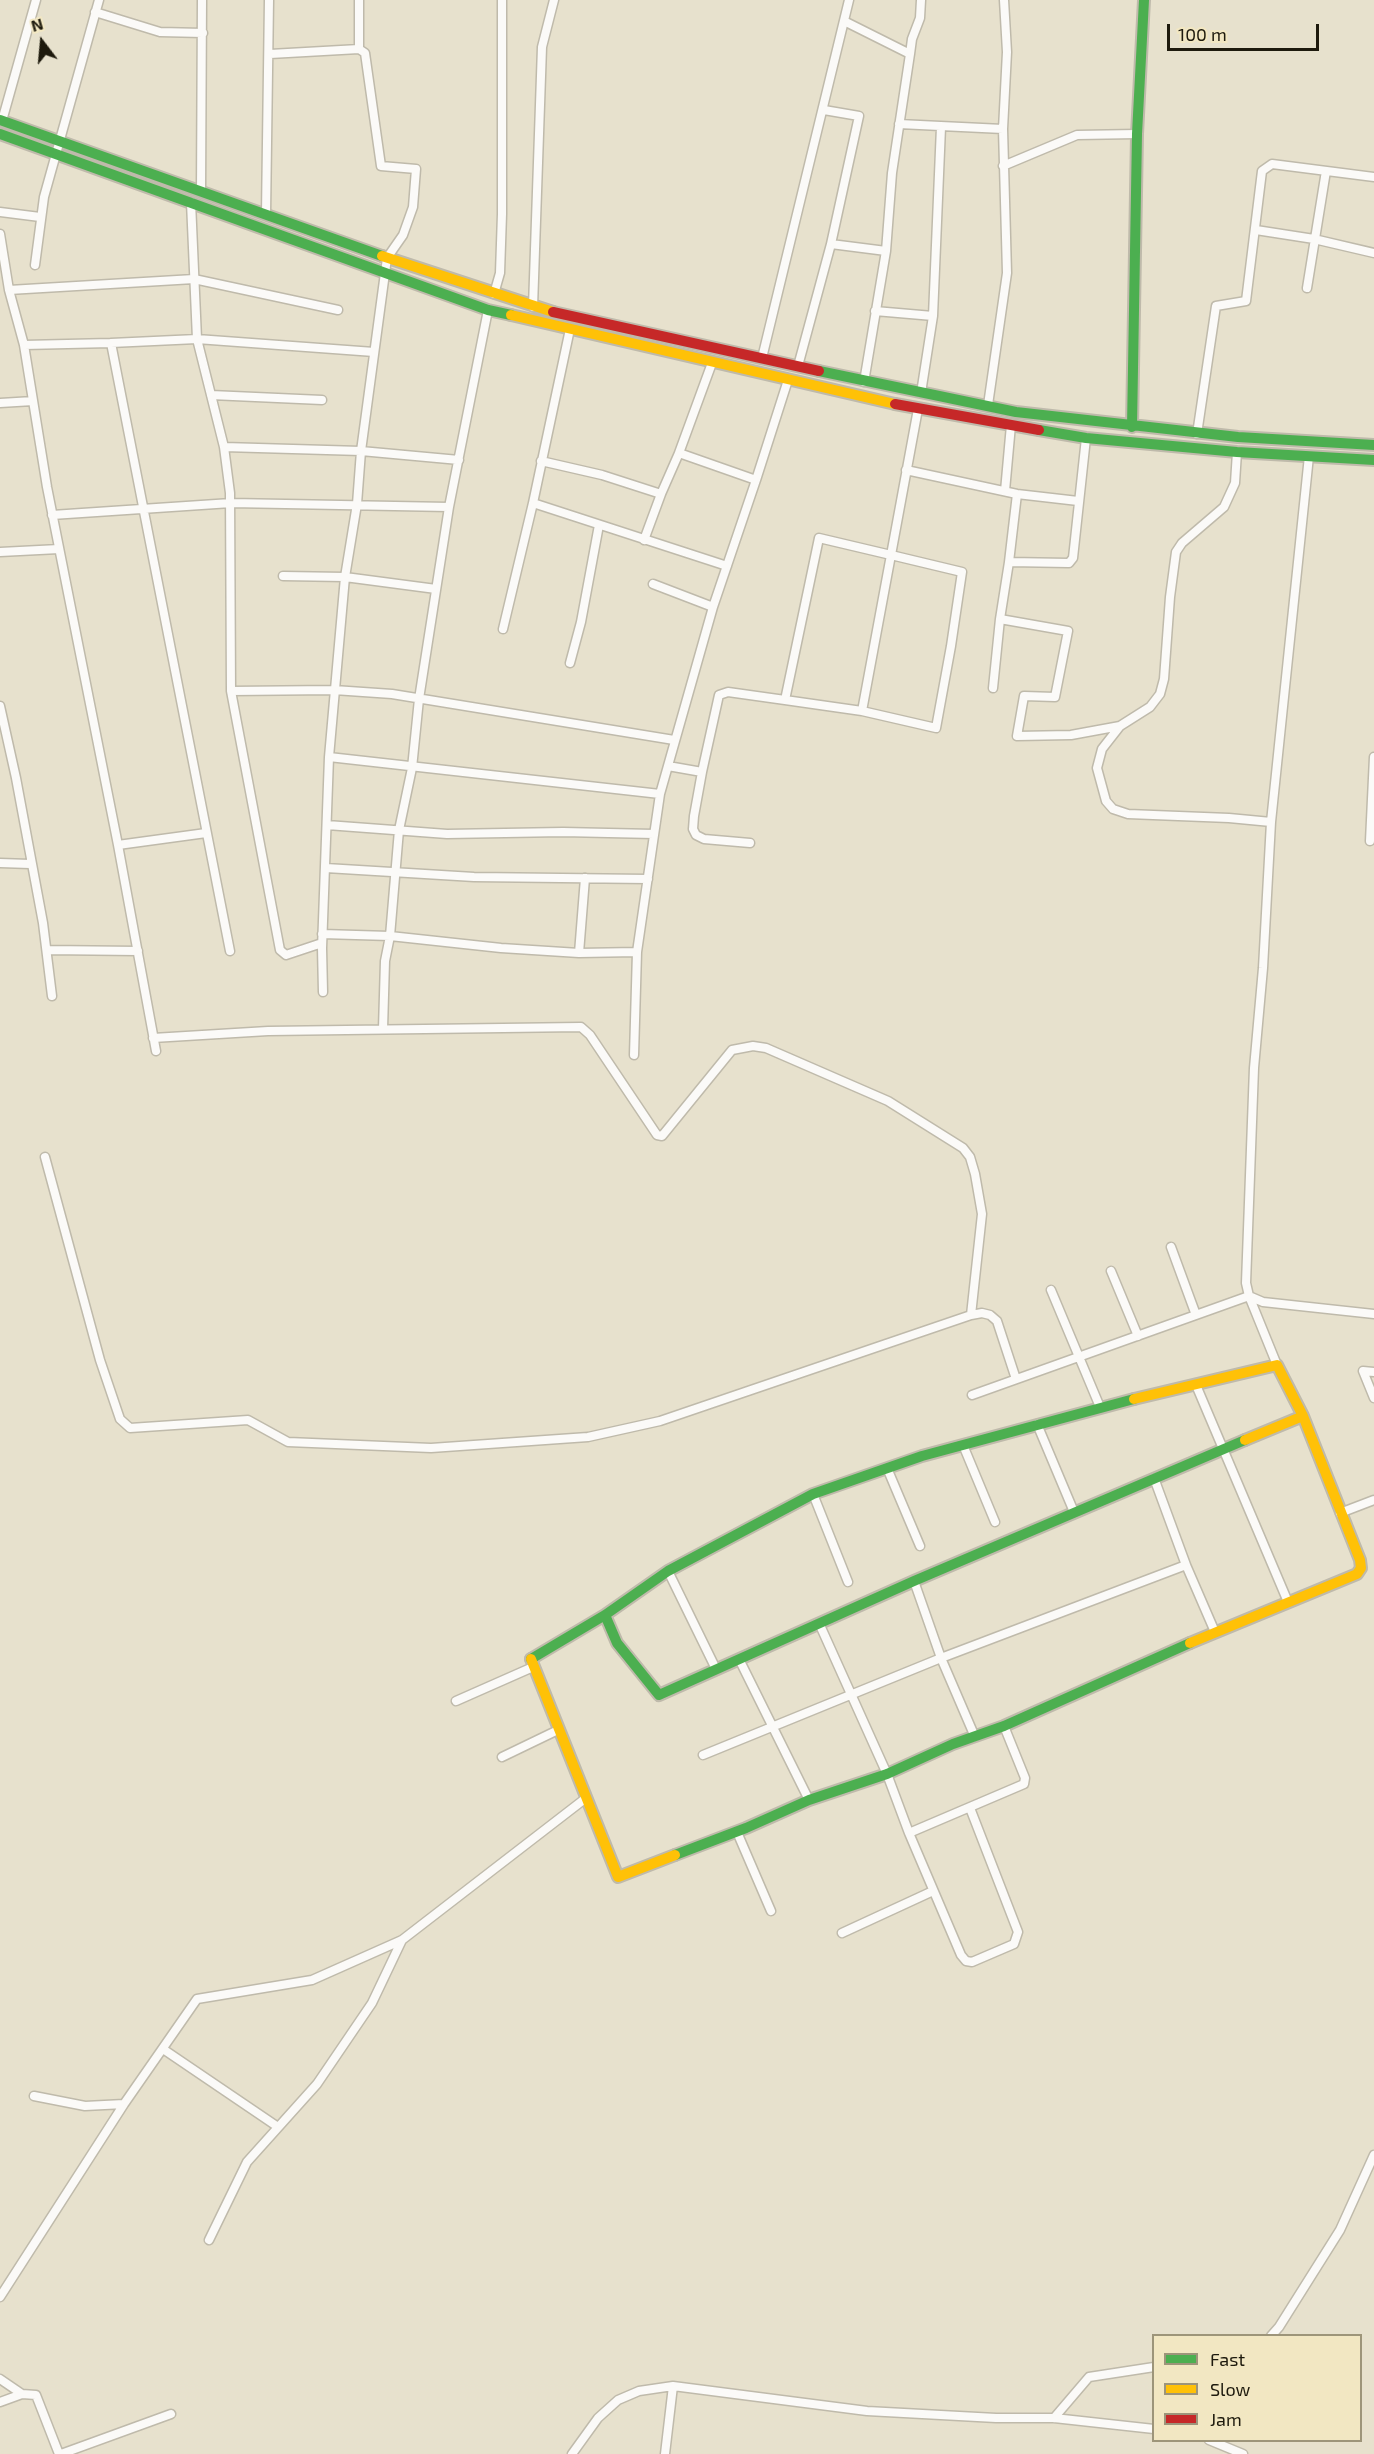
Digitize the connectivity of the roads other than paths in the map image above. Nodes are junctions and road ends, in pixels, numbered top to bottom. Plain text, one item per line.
1 (36, 0) edge
2 (99, 0) edge
3 (202, 0) edge
4 (269, 0) edge
5 (359, 0) edge
6 (502, 0) edge
7 (554, 0) edge
8 (849, 0) edge
9 (921, 0) edge
10 (1004, 0) edge
11 (1144, 0) edge
12 (95, 12) junction
13 (844, 21) junction
14 (203, 33) junction
15 (359, 49) junction
16 (270, 54) junction
17 (910, 54) junction
18 (824, 110) junction
19 (1, 120) edge
20 (898, 124) junction
21 (941, 127) junction
22 (1003, 129) junction
23 (0, 134) edge
24 (1137, 134) junction
25 (60, 141) junction
26 (56, 155) junction
27 (1003, 166) junction
28 (1326, 171) junction
29 (1374, 177) edge
30 (201, 192) junction
31 (191, 202) junction
32 (0, 212) edge
33 (266, 214) junction
34 (40, 218) junction
35 (1256, 230) junction
36 (0, 234) edge
37 (1314, 239) junction
38 (831, 244) junction
39 (885, 251) junction
40 (1374, 253) edge
41 (387, 258) junction
42 (35, 265) dead end
43 (386, 273) junction
44 (194, 279) junction
45 (1307, 288) dead end
46 (9, 290) junction
47 (494, 294) junction
48 (533, 307) junction
49 (338, 310) dead end
50 (488, 310) junction
51 (875, 311) junction
52 (933, 316) junction
53 (570, 329) junction
54 (197, 339) junction
55 (111, 343) junction
56 (24, 345) junction
57 (374, 352) junction
58 (762, 358) junction
59 (712, 363) junction
60 (798, 366) junction
61 (788, 380) junction
62 (864, 382) junction
63 (921, 393) junction
64 (211, 395) junction
65 (322, 400) dead end
66 (33, 401) junction
67 (0, 403) edge
68 (987, 405) junction
69 (918, 408) junction
70 (1011, 425) junction
71 (1132, 427) junction
72 (1197, 434) junction
73 (1086, 438) junction
74 (1374, 446) edge
75 (224, 447) junction
76 (361, 452) junction
77 (1237, 452) junction
78 (679, 453) junction
79 (1309, 456) junction
80 (459, 460) junction
81 (1374, 460) edge
82 (541, 461) junction
83 (906, 470) junction
84 (756, 480) junction
85 (1005, 491) junction
86 (661, 494) junction
87 (1017, 495) junction
88 (1078, 501) junction
89 (231, 503) junction
90 (533, 503) junction
91 (357, 504) junction
92 (449, 507) junction
93 (144, 510) junction
94 (52, 515) junction
95 (599, 525) junction
96 (644, 540) junction
97 (59, 549) junction
98 (0, 552) edge
99 (891, 555) junction
100 (1009, 561) junction
101 (727, 566) junction
102 (283, 576) dead end
103 (345, 577) junction
104 (653, 584) dead end
105 (436, 589) junction
106 (713, 607) junction
107 (1000, 620) junction
108 (503, 629) dead end
109 (570, 663) dead end
110 (993, 688) dead end
111 (334, 690) junction
112 (231, 692) junction
113 (419, 699) junction
114 (785, 700) junction
115 (0, 706) edge
116 (862, 711) junction
117 (1120, 726) junction
118 (674, 740) junction
119 (329, 757) junction
120 (1374, 757) edge
121 (668, 766) junction
122 (412, 768) junction
123 (702, 772) junction
124 (660, 794) junction
125 (1271, 822) junction
126 (327, 825) junction
127 (399, 830) junction
128 (206, 833) junction
129 (654, 834) junction
130 (1370, 841) dead end
131 (750, 843) dead end
132 (118, 845) junction
133 (0, 863) edge
134 (30, 864) junction
135 (326, 868) junction
136 (395, 871) junction
137 (585, 878) junction
138 (648, 879) junction
139 (390, 936) junction
140 (322, 938) junction
141 (47, 950) junction
142 (138, 951) junction
143 (230, 951) dead end
144 (579, 952) junction
145 (637, 952) junction
146 (323, 992) dead end
147 (52, 996) dead end
148 (383, 1029) junction
149 (153, 1038) junction
150 (156, 1051) dead end
151 (634, 1055) dead end
152 (45, 1157) dead end
153 (1171, 1248) dead end
154 (1111, 1271) dead end
155 (1051, 1290) dead end
156 (1250, 1296) junction
157 (1374, 1314) edge
158 (971, 1315) junction
159 (1196, 1315) junction
160 (1138, 1336) junction
161 (1079, 1356) junction
162 (1277, 1365) junction
163 (1374, 1372) edge
164 (1016, 1379) junction
165 (1196, 1385) junction
166 (972, 1395) dead end
167 (1374, 1398) edge
168 (1100, 1407) junction
169 (1303, 1416) junction
170 (1037, 1424) junction
171 (963, 1445) junction
172 (1224, 1451) junction
173 (887, 1468) junction
174 (1154, 1478) junction
175 (813, 1494) junction
176 (1374, 1500) edge
177 (1074, 1512) junction
178 (1340, 1513) junction
179 (995, 1522) dead end
180 (920, 1546) dead end
181 (1186, 1565) junction
182 (668, 1571) junction
183 (914, 1581) junction
184 (848, 1582) dead end
185 (1288, 1602) junction
186 (605, 1615) junction
187 (819, 1623) junction
188 (1215, 1632) junction
189 (941, 1658) junction
190 (739, 1659) junction
191 (533, 1667) junction
192 (716, 1669) junction
193 (853, 1695) junction
194 (456, 1701) dead end
195 (1004, 1726) junction
196 (773, 1727) junction
197 (558, 1730) junction
198 (975, 1737) junction
199 (704, 1755) dead end
200 (502, 1757) dead end
201 (887, 1774) junction
202 (586, 1798) junction
203 (810, 1800) junction
204 (970, 1808) junction
205 (737, 1832) junction
206 (909, 1833) junction
207 (933, 1891) junction
208 (771, 1911) dead end
209 (842, 1933) dead end
210 (402, 1940) junction
211 (163, 2049) junction
212 (34, 2096) dead end
213 (124, 2104) junction
214 (278, 2127) junction
215 (1374, 2155) edge
216 (209, 2240) dead end
217 (0, 2296) edge
218 (1273, 2334) edge
219 (1152, 2367) edge
220 (0, 2379) edge
221 (673, 2386) junction
222 (22, 2394) junction
223 (0, 2402) edge
224 (171, 2414) dead end
225 (1054, 2418) junction
226 (1152, 2429) edge
227 (1214, 2442) edge
228 (60, 2454) edge
229 (572, 2454) edge
230 (665, 2454) edge
231 (1243, 2454) edge

1 - 19 street
2 - 12 street
3 - 14 street
4 - 16 street
5 - 15 street
6 - 47 street
7 - 48 street
8 - 13 street
9 - 17 street
10 - 22 street
11 - 24 street
12 - 14 street
12 - 25 street
13 - 17 street
13 - 18 street
14 - 30 street
15 - 16 street
15 - 41 street
16 - 33 street
17 - 20 street
18 - 38 street
18 - 58 street
19 - 25 street
20 - 21 street
20 - 39 street
21 - 22 street
21 - 52 street
22 - 27 street
23 - 26 street
24 - 27 street
24 - 71 street
25 - 26 street
25 - 30 street
26 - 31 street
26 - 34 street
27 - 68 street
28 - 29 street
28 - 35 street
28 - 37 street
30 - 33 street
31 - 43 street
31 - 44 street
32 - 34 street
33 - 41 street
34 - 42 street
35 - 37 street
35 - 72 street
36 - 46 street
37 - 40 street
37 - 45 street
38 - 39 street
38 - 60 street
39 - 51 street
41 - 43 street
41 - 47 street
43 - 50 street
43 - 57 street
44 - 46 street
44 - 49 street
44 - 54 street
46 - 56 street
47 - 48 street
48 - 58 street
50 - 53 street
50 - 80 street
51 - 52 street
51 - 62 street
52 - 63 street
53 - 59 street
53 - 82 street
54 - 55 street
54 - 57 street
54 - 64 street
55 - 56 street
55 - 93 street
56 - 66 street
57 - 76 street
58 - 60 street
59 - 61 street
59 - 78 street
60 - 62 street
61 - 69 street
61 - 84 street
62 - 63 street
63 - 68 street
64 - 65 street
64 - 75 street
66 - 67 street
66 - 94 street
68 - 71 street
69 - 70 street
69 - 83 street
70 - 73 street
70 - 85 street
71 - 72 street
72 - 74 street
73 - 77 street
73 - 88 street
75 - 76 street
75 - 89 street
76 - 80 street
76 - 91 street
77 - 79 street
77 - 117 street
78 - 84 street
78 - 86 street
79 - 81 street
79 - 125 street
80 - 92 street
82 - 86 street
82 - 90 street
83 - 85 street
83 - 99 street
84 - 101 street
85 - 87 street
86 - 96 street
87 - 88 street
87 - 100 street
88 - 100 street
89 - 91 street
89 - 93 street
89 - 112 street
90 - 95 street
90 - 108 street
91 - 92 street
91 - 103 street
92 - 105 street
93 - 94 street
93 - 128 street
94 - 97 street
95 - 96 street
95 - 109 street
96 - 101 street
97 - 98 street
97 - 132 street
99 - 114 street
99 - 116 street
99 - 116 street
100 - 107 street
101 - 106 street
102 - 103 street
103 - 105 street
103 - 111 street
104 - 106 street
105 - 113 street
106 - 118 street
107 - 110 street
107 - 117 street
111 - 112 street
111 - 113 street
111 - 119 street
112 - 140 street
113 - 118 street
113 - 122 street
114 - 116 street
114 - 123 street
115 - 134 street
117 - 125 street
118 - 121 street
119 - 122 street
119 - 126 street
120 - 130 street
121 - 123 street
121 - 124 street
122 - 124 street
122 - 127 street
123 - 131 street
124 - 129 street
125 - 156 street
126 - 127 street
126 - 135 street
127 - 129 street
127 - 136 street
128 - 132 street
128 - 143 street
129 - 138 street
132 - 142 street
133 - 134 street
134 - 141 street
135 - 136 street
135 - 140 street
136 - 137 street
136 - 139 street
137 - 138 street
137 - 144 street
138 - 145 street
139 - 140 street
139 - 144 street
139 - 148 street
140 - 146 street
141 - 142 street
141 - 147 street
142 - 149 street
144 - 145 street
145 - 151 street
148 - 149 street
148 - 158 street
149 - 150 street
152 - 158 street
153 - 159 street
154 - 160 street
155 - 161 street
156 - 157 street
156 - 159 street
156 - 162 street
158 - 164 street
159 - 160 street
160 - 161 street
161 - 164 street
161 - 168 street
162 - 165 street
162 - 169 street
163 - 167 street
164 - 166 street
165 - 168 street
165 - 172 street
168 - 170 street
169 - 172 street
169 - 178 street
170 - 171 street
170 - 177 street
171 - 173 street
171 - 179 street
172 - 174 street
172 - 185 street
173 - 175 street
173 - 180 street
174 - 177 street
174 - 181 street
175 - 182 street
175 - 184 street
176 - 178 street
177 - 183 street
178 - 185 street
181 - 188 street
181 - 189 street
182 - 186 street
182 - 192 street
183 - 187 street
183 - 189 street
185 - 188 street
186 - 191 street
186 - 192 street
187 - 190 street
187 - 193 street
188 - 195 street
189 - 193 street
189 - 198 street
190 - 192 street
190 - 196 street
191 - 194 street
191 - 197 street
193 - 196 street
193 - 201 street
195 - 198 street
195 - 204 street
196 - 199 street
196 - 203 street
197 - 200 street
197 - 202 street
198 - 201 street
201 - 203 street
201 - 206 street
202 - 205 street
202 - 210 street
203 - 205 street
204 - 206 street
204 - 207 street
205 - 208 street
206 - 207 street
207 - 209 street
210 - 211 street
210 - 214 street
211 - 213 street
211 - 214 street
212 - 213 street
213 - 217 street
214 - 216 street
215 - 218 street
219 - 225 street
220 - 222 street
221 - 225 street
221 - 229 street
221 - 230 street
222 - 223 street
222 - 228 street
224 - 228 street
225 - 226 street
227 - 231 street

